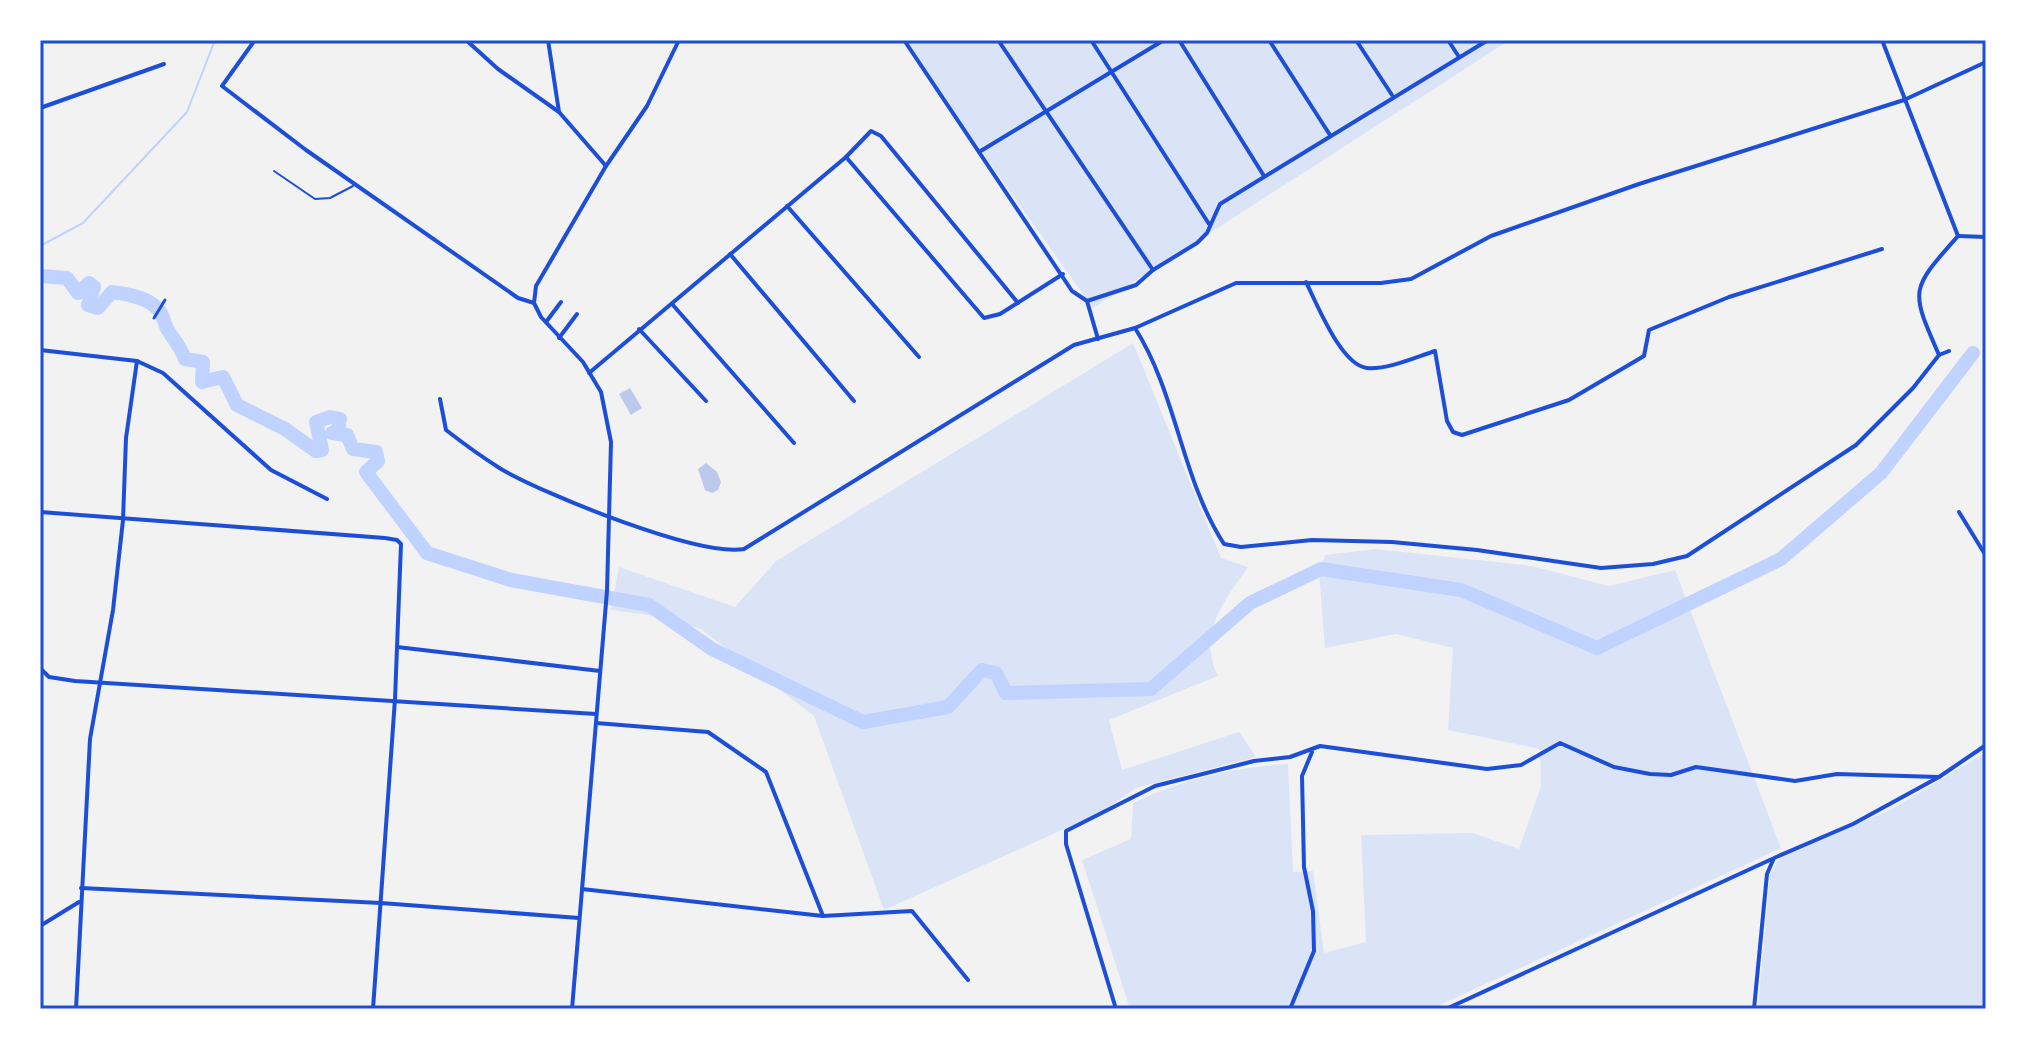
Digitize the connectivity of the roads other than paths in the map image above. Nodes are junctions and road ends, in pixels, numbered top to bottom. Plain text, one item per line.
1 (255, 40) edge
2 (466, 40) edge
3 (548, 40) edge
4 (679, 40) edge
5 (904, 40) edge
6 (998, 40) edge
7 (1091, 40) edge
8 (1164, 40) edge
9 (1179, 40) edge
10 (1269, 40) edge
11 (1356, 40) edge
12 (1448, 40) edge
13 (1488, 40) edge
14 (1882, 40) edge
15 (1459, 57) junction
16 (1986, 62) edge
17 (164, 64) dead end
18 (1112, 72) junction
19 (1393, 96) junction
20 (1904, 100) junction
21 (40, 108) edge
22 (559, 112) junction
23 (1047, 112) junction
24 (1330, 135) junction
25 (979, 152) junction
26 (846, 157) junction
27 (606, 166) junction
28 (274, 171) dead end
29 (1264, 176) junction
30 (360, 186) junction
31 (787, 206) junction
32 (1209, 224) junction
33 (1958, 236) junction
34 (1986, 237) edge
35 (1882, 249) dead end
36 (730, 254) junction
37 (1153, 270) junction
38 (1063, 274) junction
39 (1306, 282) junction
40 (165, 300) dead end
41 (1087, 301) junction
42 (561, 302) dead end
43 (534, 303) junction
44 (1018, 303) junction
45 (672, 304) junction
46 (577, 314) dead end
47 (154, 318) dead end
48 (546, 322) junction
49 (1135, 328) junction
50 (639, 329) junction
51 (559, 338) junction
52 (1098, 339) junction
53 (40, 350) edge
54 (1949, 351) dead end
55 (1939, 355) junction
56 (919, 357) dead end
57 (137, 361) junction
58 (589, 373) junction
59 (440, 399) dead end
60 (706, 401) dead end
61 (854, 401) dead end
62 (794, 443) dead end
63 (327, 499) dead end
64 (40, 512) edge
65 (1959, 512) dead end
66 (610, 514) junction
67 (123, 520) junction
68 (1986, 556) edge
69 (397, 647) junction
70 (40, 668) edge
71 (600, 671) junction
72 (99, 682) junction
73 (395, 699) junction
74 (596, 714) junction
75 (595, 723) junction
76 (1986, 745) edge
77 (1312, 752) junction
78 (1939, 777) junction
79 (1774, 858) junction
80 (81, 888) junction
81 (582, 889) junction
82 (80, 902) junction
83 (381, 903) junction
84 (823, 916) junction
85 (579, 918) junction
86 (40, 926) edge
87 (968, 980) dead end
88 (76, 1009) edge
89 (373, 1009) edge
90 (572, 1009) edge
91 (1116, 1009) edge
92 (1290, 1009) edge
93 (1446, 1009) edge
94 (1754, 1009) edge

1 - 30 street
2 - 22 street
3 - 22 street
4 - 27 street
5 - 25 street
6 - 23 street
7 - 18 street
8 - 18 street
9 - 29 street
10 - 24 street
11 - 19 street
12 - 15 street
13 - 15 street
14 - 20 street
15 - 19 street
16 - 20 street
17 - 21 street
18 - 23 street
18 - 32 street
19 - 24 street
20 - 33 street
20 - 39 street
22 - 27 street
23 - 25 street
23 - 37 street
24 - 29 street
25 - 38 street
26 - 31 street
26 - 44 street
26 - 44 street
27 - 43 street
28 - 30 lane
29 - 32 street
30 - 43 street
31 - 36 street
31 - 56 street
32 - 37 street
33 - 34 street
33 - 55 street
35 - 39 street
36 - 45 street
36 - 61 street
37 - 41 street
38 - 41 street
38 - 44 street
39 - 49 street
40 - 47 street
41 - 52 street
42 - 48 street
43 - 48 street
45 - 50 street
45 - 62 street
46 - 51 street
48 - 51 street
49 - 52 street
49 - 55 street
50 - 58 street
50 - 60 street
51 - 58 street
52 - 66 street
53 - 57 street
54 - 55 street
57 - 63 street
57 - 67 street
58 - 66 street
59 - 66 street
64 - 67 street
65 - 68 street
66 - 71 street
67 - 69 street
67 - 72 street
69 - 71 street
69 - 73 street
70 - 72 street
71 - 74 street
72 - 73 street
72 - 80 street
73 - 74 street
73 - 83 street
74 - 75 street
75 - 81 street
75 - 84 street
76 - 78 street
77 - 78 street
77 - 91 street
77 - 92 street
78 - 79 street
79 - 93 street
79 - 94 street
80 - 82 street
80 - 83 street
81 - 84 street
81 - 85 street
82 - 86 street
82 - 88 street
83 - 85 street
83 - 89 street
84 - 87 street
85 - 90 street

